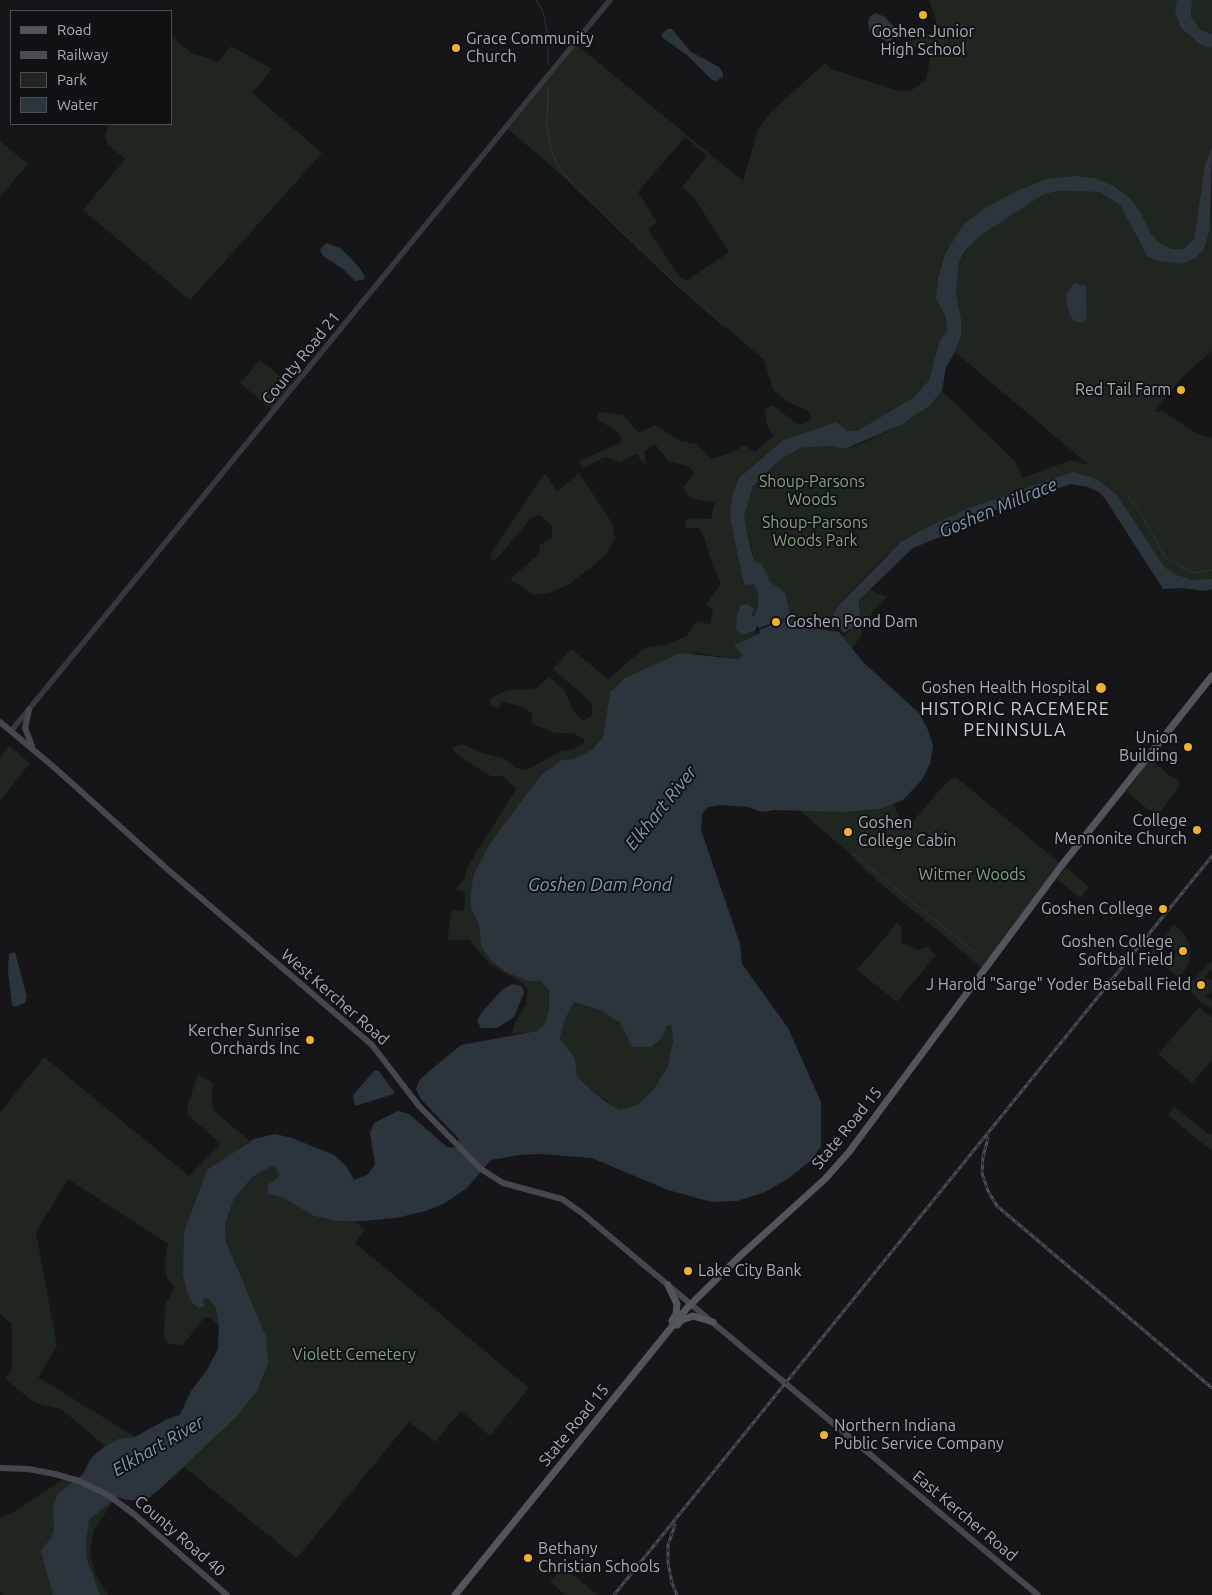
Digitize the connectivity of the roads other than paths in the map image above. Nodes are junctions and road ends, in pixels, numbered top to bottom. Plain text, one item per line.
1 (610, 0) edge
2 (1212, 676) edge
3 (29, 710) junction
4 (0, 722) edge
5 (11, 731) junction
6 (35, 751) junction
7 (668, 1285) junction
8 (691, 1304) junction
9 (713, 1322) junction
10 (660, 1340) junction
11 (0, 1468) edge
12 (227, 1595) edge
13 (455, 1595) edge
14 (1038, 1595) edge

1 - 3 street, County Road 21
2 - 8 main road, State Road 15
3 - 5 street, County Road 21
3 - 6 main road
4 - 5 main road, West Kercher Road
5 - 6 main road, West Kercher Road
6 - 7 main road, West Kercher Road
7 - 8 main road, West Kercher Road
7 - 10 main road
8 - 9 main road, East Kercher Road
8 - 10 main road, State Road 15
9 - 10 main road
9 - 14 main road, East Kercher Road
10 - 13 main road, State Road 15
11 - 12 main road, County Road 40

